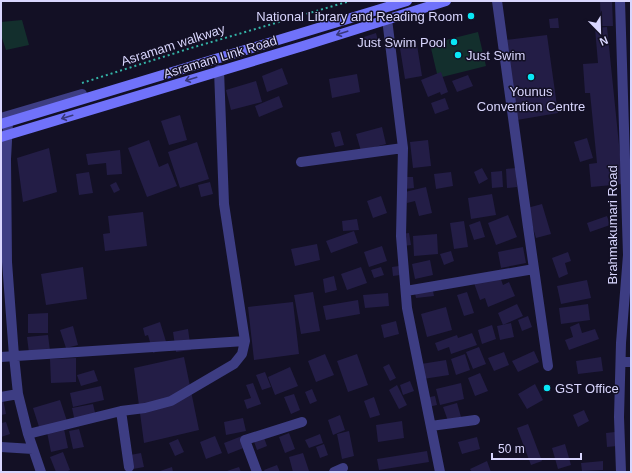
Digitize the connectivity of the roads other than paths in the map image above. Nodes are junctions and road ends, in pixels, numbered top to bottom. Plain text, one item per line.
1 (398, 1) edge
2 (407, 1) edge
3 (446, 1) edge
4 (497, 1) edge
5 (620, 1) edge
6 (387, 19) junction
7 (218, 70) junction
8 (3, 121) edge
9 (4, 136) edge
10 (403, 148) junction
11 (301, 162) dead end
12 (629, 181) edge
13 (534, 269) junction
14 (629, 273) edge
15 (406, 291) junction
16 (245, 341) junction
17 (14, 356) junction
18 (1, 357) edge
19 (626, 362) edge
20 (548, 366) dead end
21 (18, 394) junction
22 (1, 397) edge
23 (121, 412) junction
24 (475, 420) dead end
25 (302, 422) dead end
26 (431, 426) junction
27 (28, 434) junction
28 (1, 447) edge
29 (33, 449) junction
30 (129, 467) dead end
31 (41, 472) edge
32 (257, 472) edge
33 (440, 472) edge
34 (621, 472) edge

1 - 8 street
2 - 8 main road, Asramam Link Road
3 - 6 main road, Asramam Link Road
4 - 13 street
5 - 12 street, Brahmakumari Road
6 -> 7 main road, Asramam Link Road
6 - 10 street
7 -> 9 main road, Asramam Link Road
7 - 16 street
8 - 9 street
9 - 17 street
10 - 11 street
10 - 15 street
12 - 14 street, Brahmakumari Road
13 - 15 street
13 - 20 street
14 - 19 street, Brahmakumari Road
15 - 26 street
16 - 17 street
16 - 23 street
17 - 18 street
17 - 21 street
19 - 34 street, Brahmakumari Road
21 - 22 street
21 - 27 street
23 - 27 street
23 - 30 street
24 - 26 street
25 - 32 street
26 - 33 street
27 - 29 street
28 - 29 street
29 - 31 street

